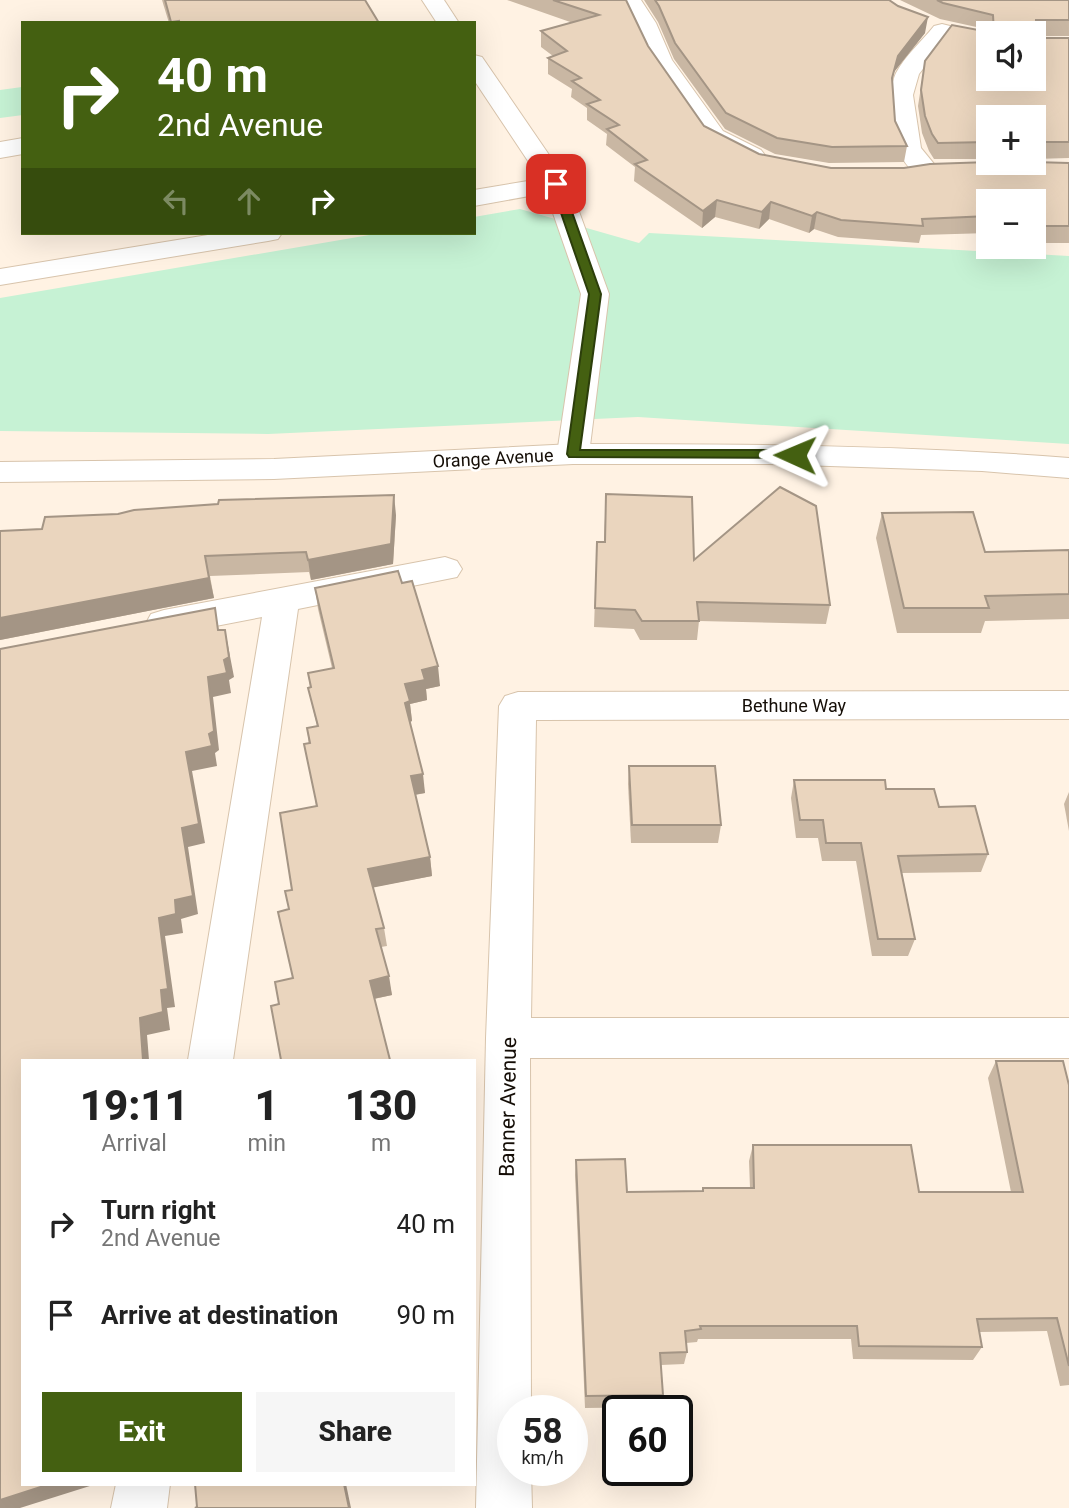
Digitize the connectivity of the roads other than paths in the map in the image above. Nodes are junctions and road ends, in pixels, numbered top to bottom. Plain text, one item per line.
1 (433, 0) edge
2 (630, 0) edge
3 (447, 21) edge
4 (919, 22) edge
5 (476, 68) edge
6 (482, 86) edge
7 (21, 146) edge
8 (0, 150) edge
9 (779, 166) edge
10 (952, 169) edge
11 (926, 170) junction
12 (901, 174) edge
13 (556, 184) junction
14 (476, 198) edge
15 (256, 235) edge
16 (0, 277) edge
17 (573, 454) junction
18 (1069, 468) edge
19 (0, 472) edge
20 (445, 569) dead end
21 (282, 600) junction
22 (134, 629) edge
23 (1069, 705) edge
24 (518, 706) joint
25 (508, 1038) junction
26 (1069, 1038) edge
27 (210, 1059) edge
28 (143, 1486) edge
29 (139, 1508) edge
30 (504, 1508) edge

1 - 3 street
2 - 9 street
4 - 11 street
5 - 6 street
6 - 13 street
7 - 8 street
10 - 11 street
11 - 12 street
13 - 14 street
13 - 17 street
15 - 16 street
17 - 18 street, Orange Avenue
17 - 19 street, Orange Avenue
20 - 21 street
21 - 22 street
21 - 27 street
23 - 24 street, Bethune Way
24 - 25 street, Banner Avenue
25 - 26 street
25 - 30 street, Banner Avenue
28 - 29 street

